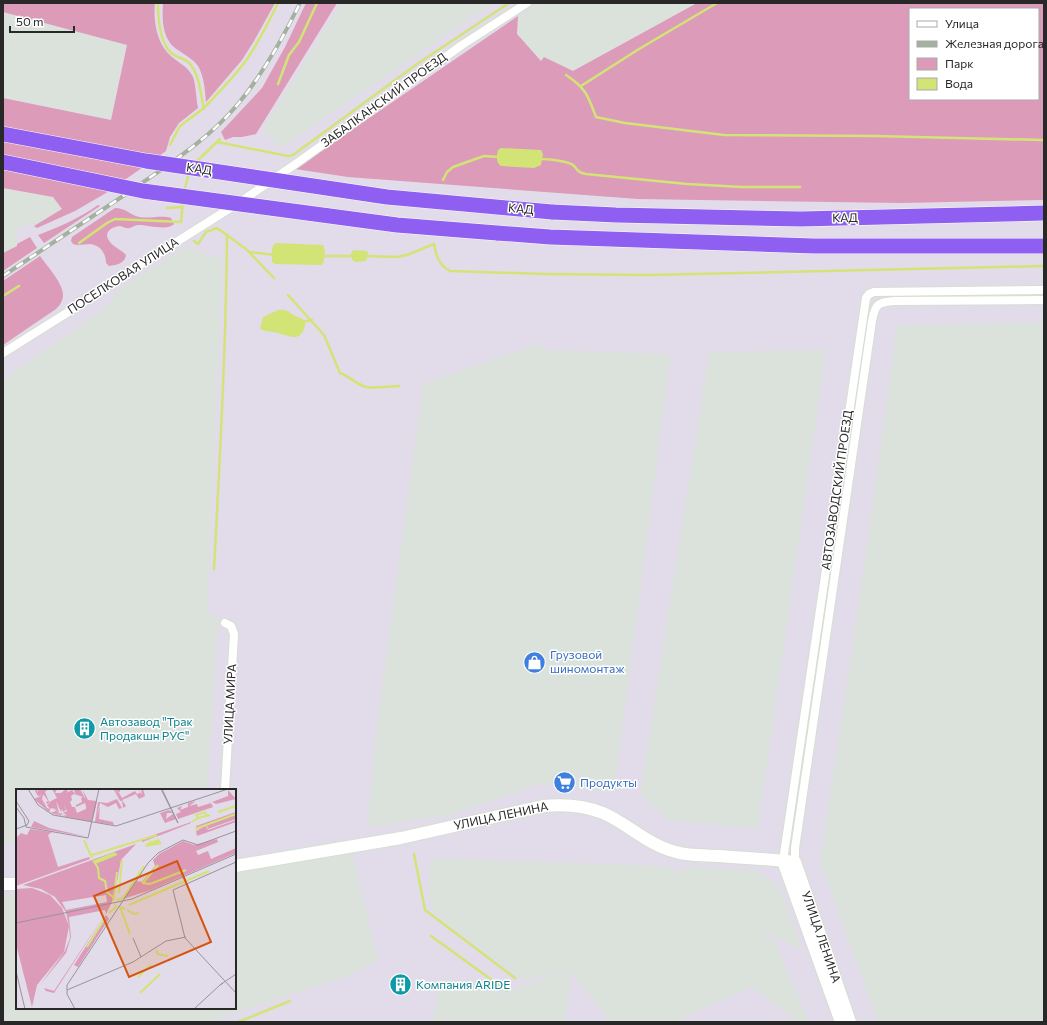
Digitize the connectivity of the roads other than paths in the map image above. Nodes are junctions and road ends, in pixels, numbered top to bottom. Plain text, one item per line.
1 (527, 3) edge
2 (3, 134) edge
3 (3, 162) edge
4 (243, 200) joint
5 (1044, 213) edge
6 (1044, 246) edge
7 (1044, 290) edge
8 (1044, 300) edge
9 (3, 353) edge
10 (225, 623) dead end
11 (226, 789) edge
12 (789, 862) junction
13 (236, 866) edge
14 (3, 884) edge
15 (16, 884) edge
16 (841, 1022) edge
17 (850, 1022) edge

1 - 4 street, ЗАБАЛКАНСКИЙ ПРОЕЗД
2 - 5 highway, КАД, bridge
3 - 6 highway, bridge
4 - 9 street, ПОСЕЛКОВАЯ УЛИЦА
7 - 12 street, АВТОЗАВОДСКИЙ ПРОЕЗД
8 - 12 street, АВТОЗАВОДСКИЙ ПРОЕЗД
10 - 11 street, УЛИЦА МИРА
12 - 13 street, УЛИЦА ЛЕНИНА
12 - 16 street, УЛИЦА ЛЕНИНА
12 - 17 street, УЛИЦА ЛЕНИНА
14 - 15 street

